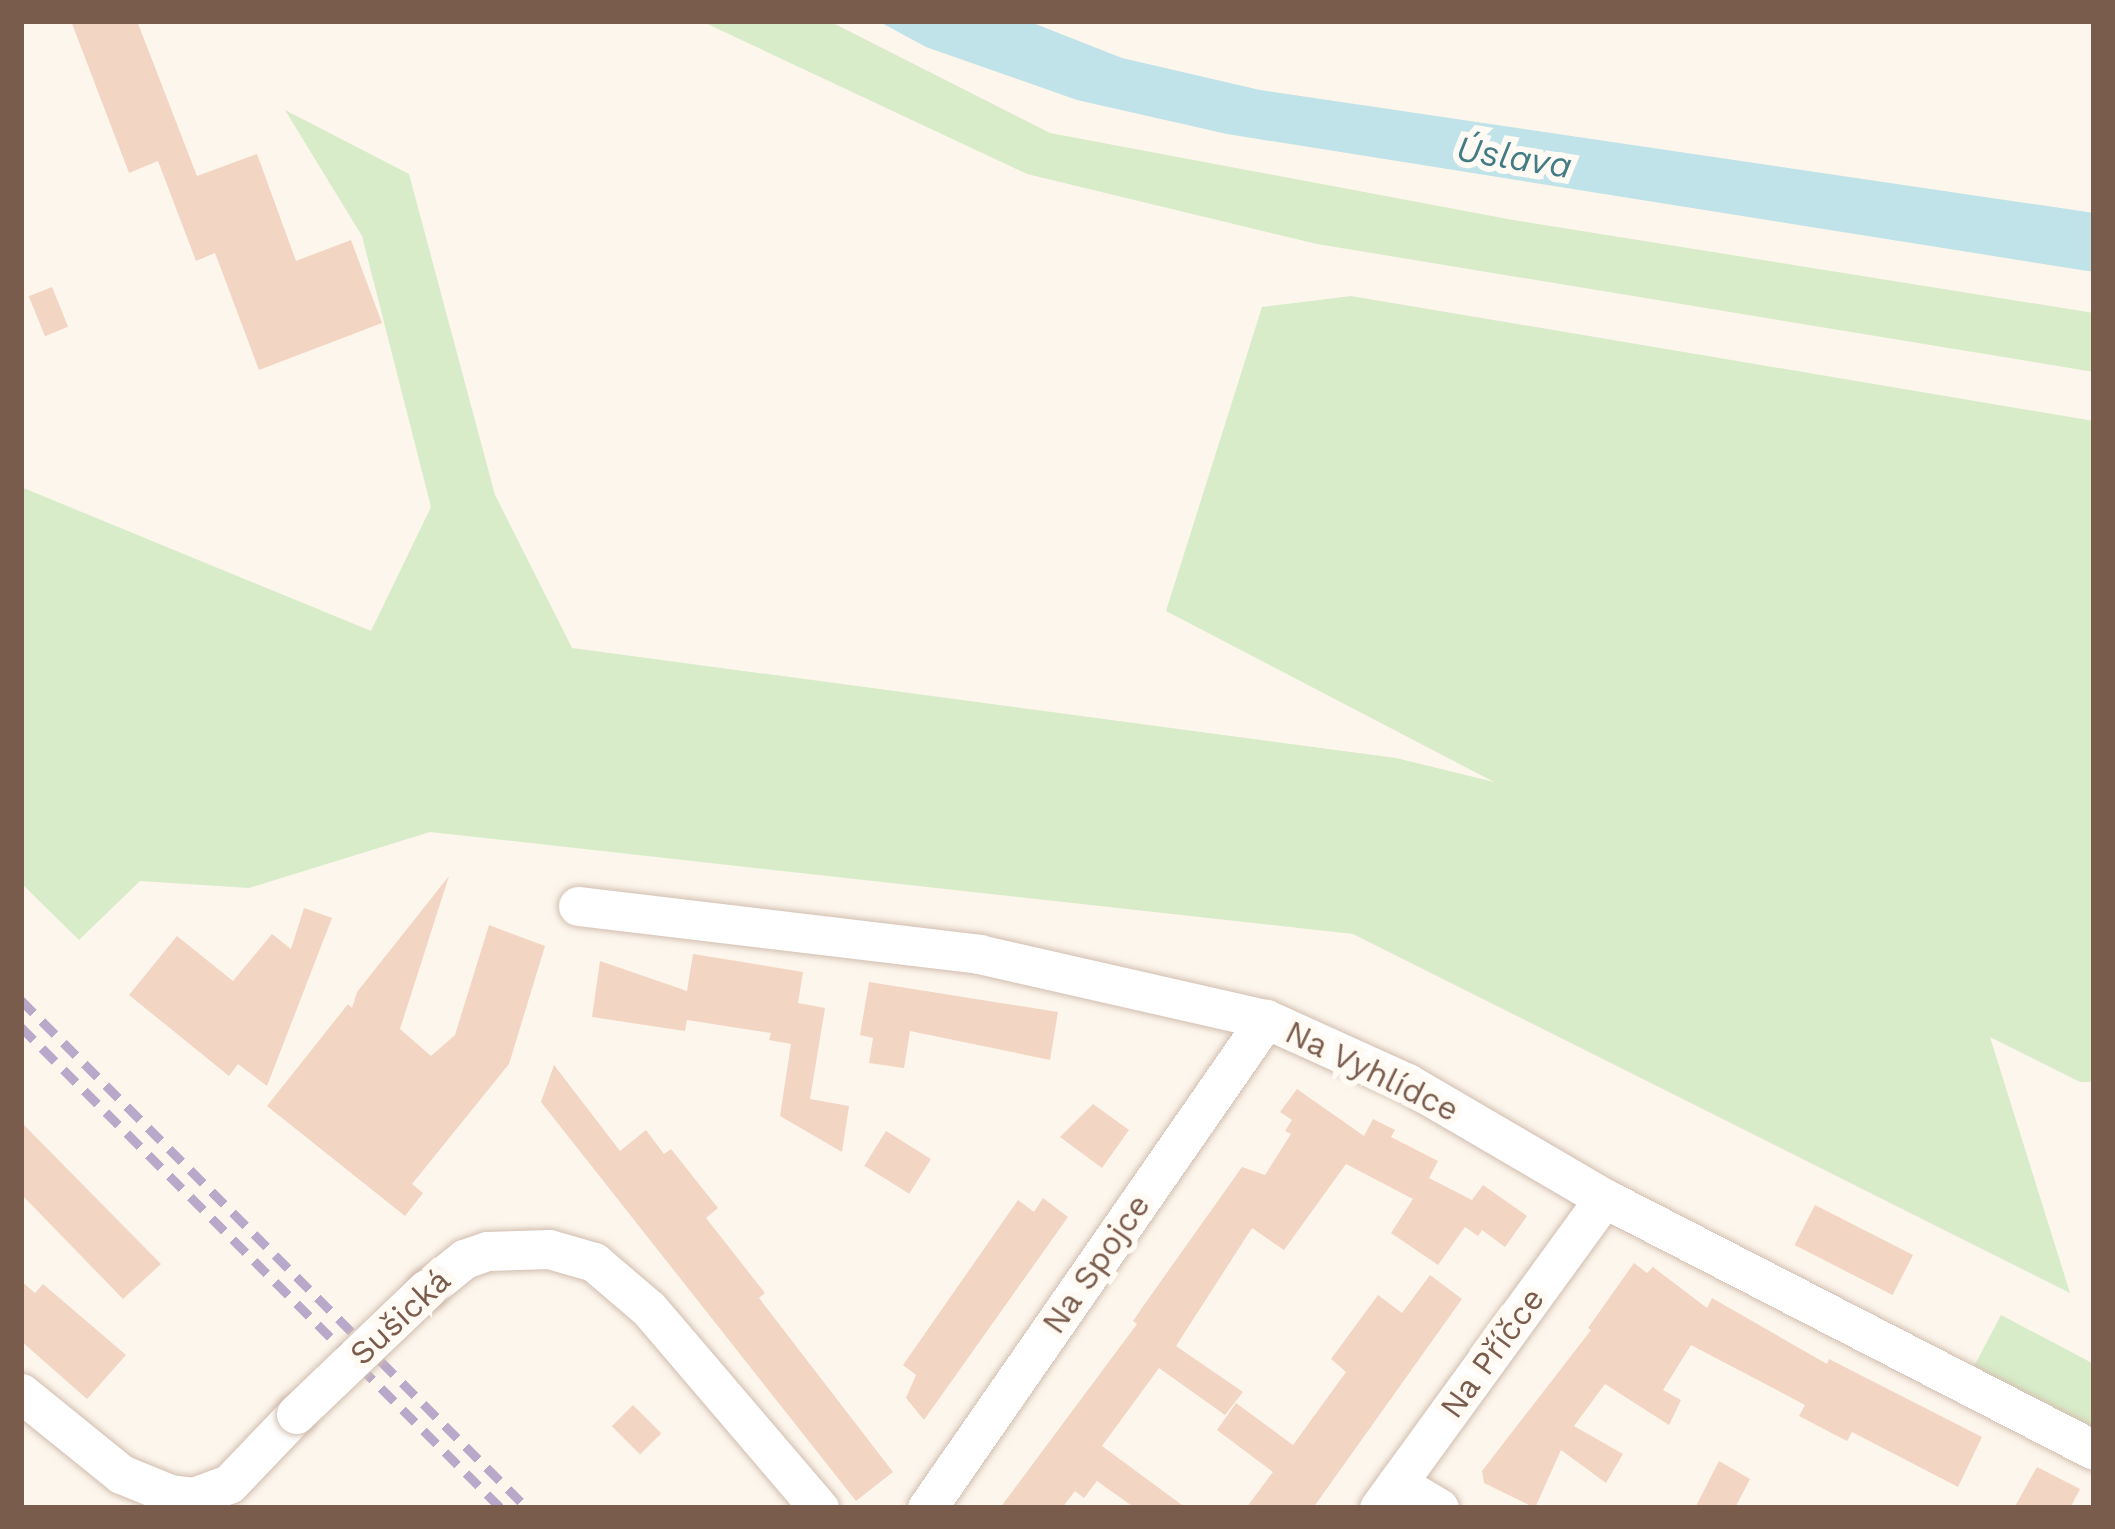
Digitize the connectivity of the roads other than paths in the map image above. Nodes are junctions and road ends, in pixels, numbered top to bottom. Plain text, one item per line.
1 (578, 906) dead end
2 (1266, 1019) junction
3 (1604, 1198) junction
4 (21, 1393) edge
5 (2094, 1450) edge
6 (1388, 1496) edge
7 (193, 1504) edge
8 (819, 1508) edge
9 (927, 1508) edge
10 (1438, 1508) edge

1 - 2 street, Na Vyhlídce
2 - 3 street, Na Vyhlídce
2 - 9 street, Na Spojce
3 - 5 street, Na Vyhlídce
3 - 6 street, Na Příčce
4 - 7 street, Sušická
6 - 10 street
7 - 8 street, Sušická, bridge

